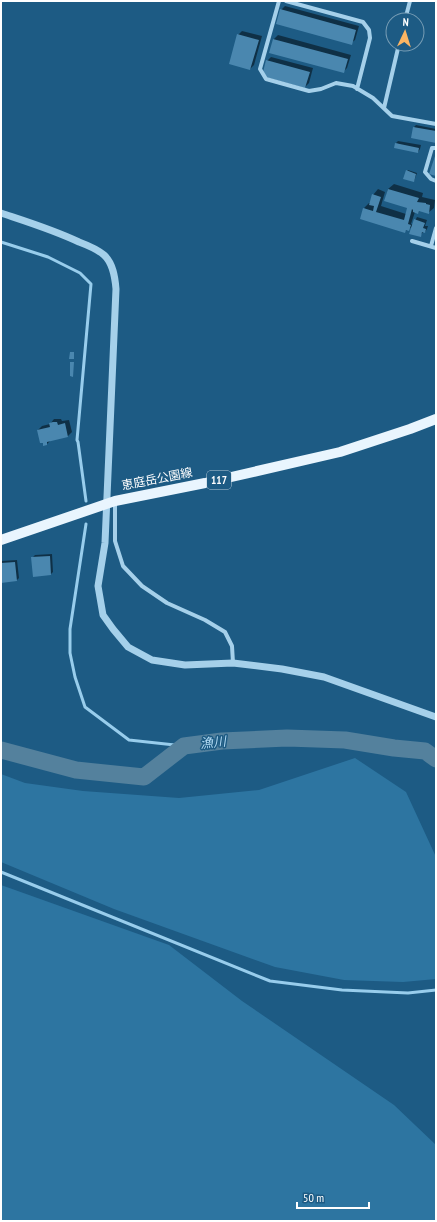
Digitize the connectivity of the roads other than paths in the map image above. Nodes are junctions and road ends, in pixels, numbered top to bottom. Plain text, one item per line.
1 (279, 1) edge
2 (286, 1) edge
3 (410, 1) edge
4 (407, 12) edge
5 (397, 52) edge
6 (357, 89) junction
7 (384, 108) junction
8 (436, 124) edge
9 (436, 148) edge
10 (436, 181) edge
11 (1, 213) edge
12 (436, 228) edge
13 (412, 240) dead end
14 (431, 246) junction
15 (436, 248) edge
16 (436, 419) edge
17 (116, 501) junction
18 (1, 540) edge
19 (234, 663) junction
20 (436, 717) edge

1 - 6 street
2 - 6 street
3 - 4 street
5 - 7 street
6 - 7 street
7 - 8 street
9 - 10 street
11 - 19 street
12 - 14 street
13 - 14 street
14 - 15 street
16 - 17 main road, 恵庭岳公園線 / 117
17 - 18 main road, 恵庭岳公園線 / 117
17 - 19 street
19 - 20 street

